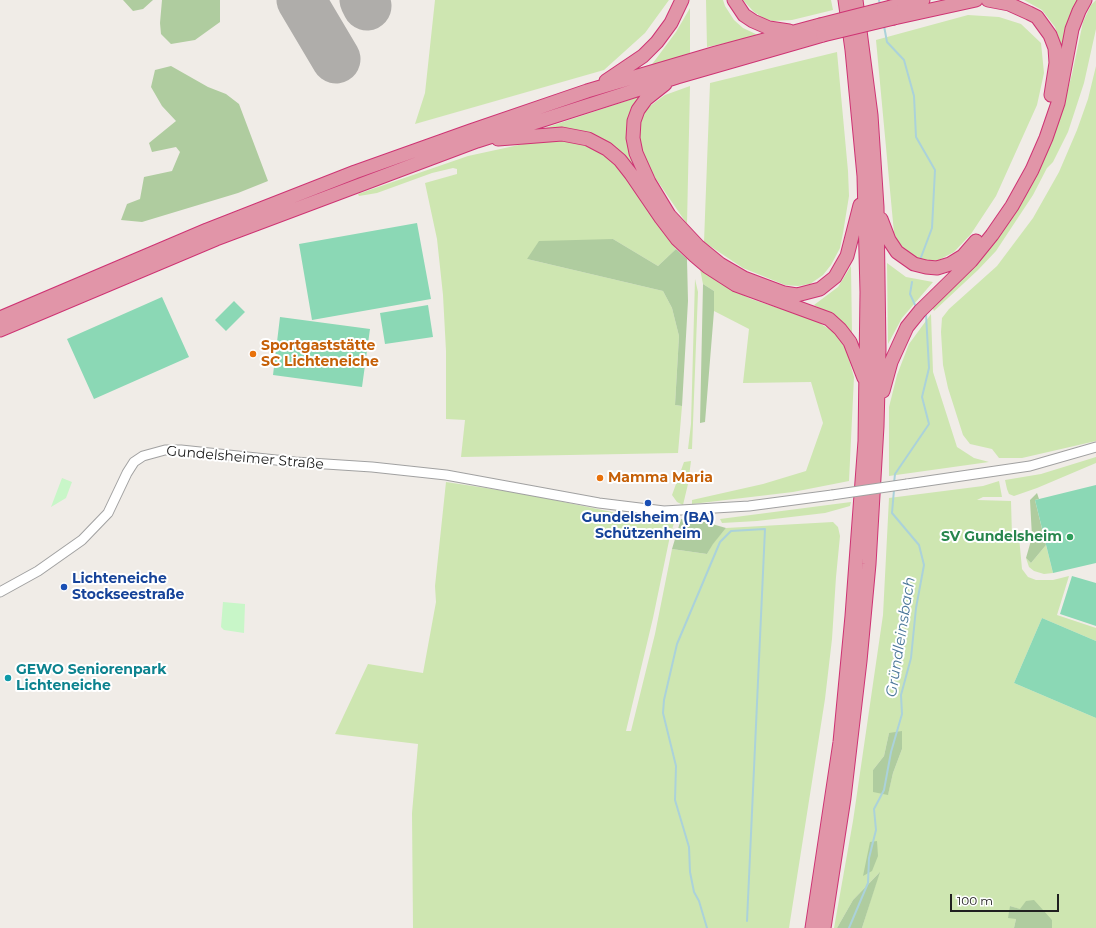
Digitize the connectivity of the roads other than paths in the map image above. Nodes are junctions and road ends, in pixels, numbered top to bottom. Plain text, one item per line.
1 (734, 0) edge
2 (844, 0) edge
3 (856, 0) edge
4 (923, 0) edge
5 (976, 0) edge
6 (988, 0) edge
7 (1085, 0) edge
8 (681, 2) edge
9 (893, 13) junction
10 (822, 30) junction
11 (795, 32) junction
12 (717, 59) junction
13 (681, 72) junction
14 (587, 91) junction
15 (476, 141) junction
16 (864, 176) junction
17 (877, 207) junction
18 (680, 234) junction
19 (709, 262) junction
20 (0, 318) edge
21 (0, 330) edge
22 (867, 383) junction
23 (876, 426) junction
24 (1096, 446) edge
25 (0, 592) edge
26 (812, 928) edge
27 (824, 928) edge

1 - 11 highway
2 - 16 highway
3 - 17 highway
4 - 9 highway
5 - 9 highway
6 - 17 highway
7 - 23 highway
8 - 14 highway
9 - 10 highway, bridge
10 - 11 highway
10 - 12 highway
11 - 12 highway
12 - 13 highway
13 - 14 highway
13 - 15 highway
13 - 18 highway
14 - 20 highway
15 - 18 highway
15 - 21 highway
16 - 19 highway
16 - 22 highway
17 - 23 highway
18 - 19 highway
19 - 22 highway
22 - 26 highway
23 - 27 highway
24 - 25 street, Gundelsheimer Straße, bridge

